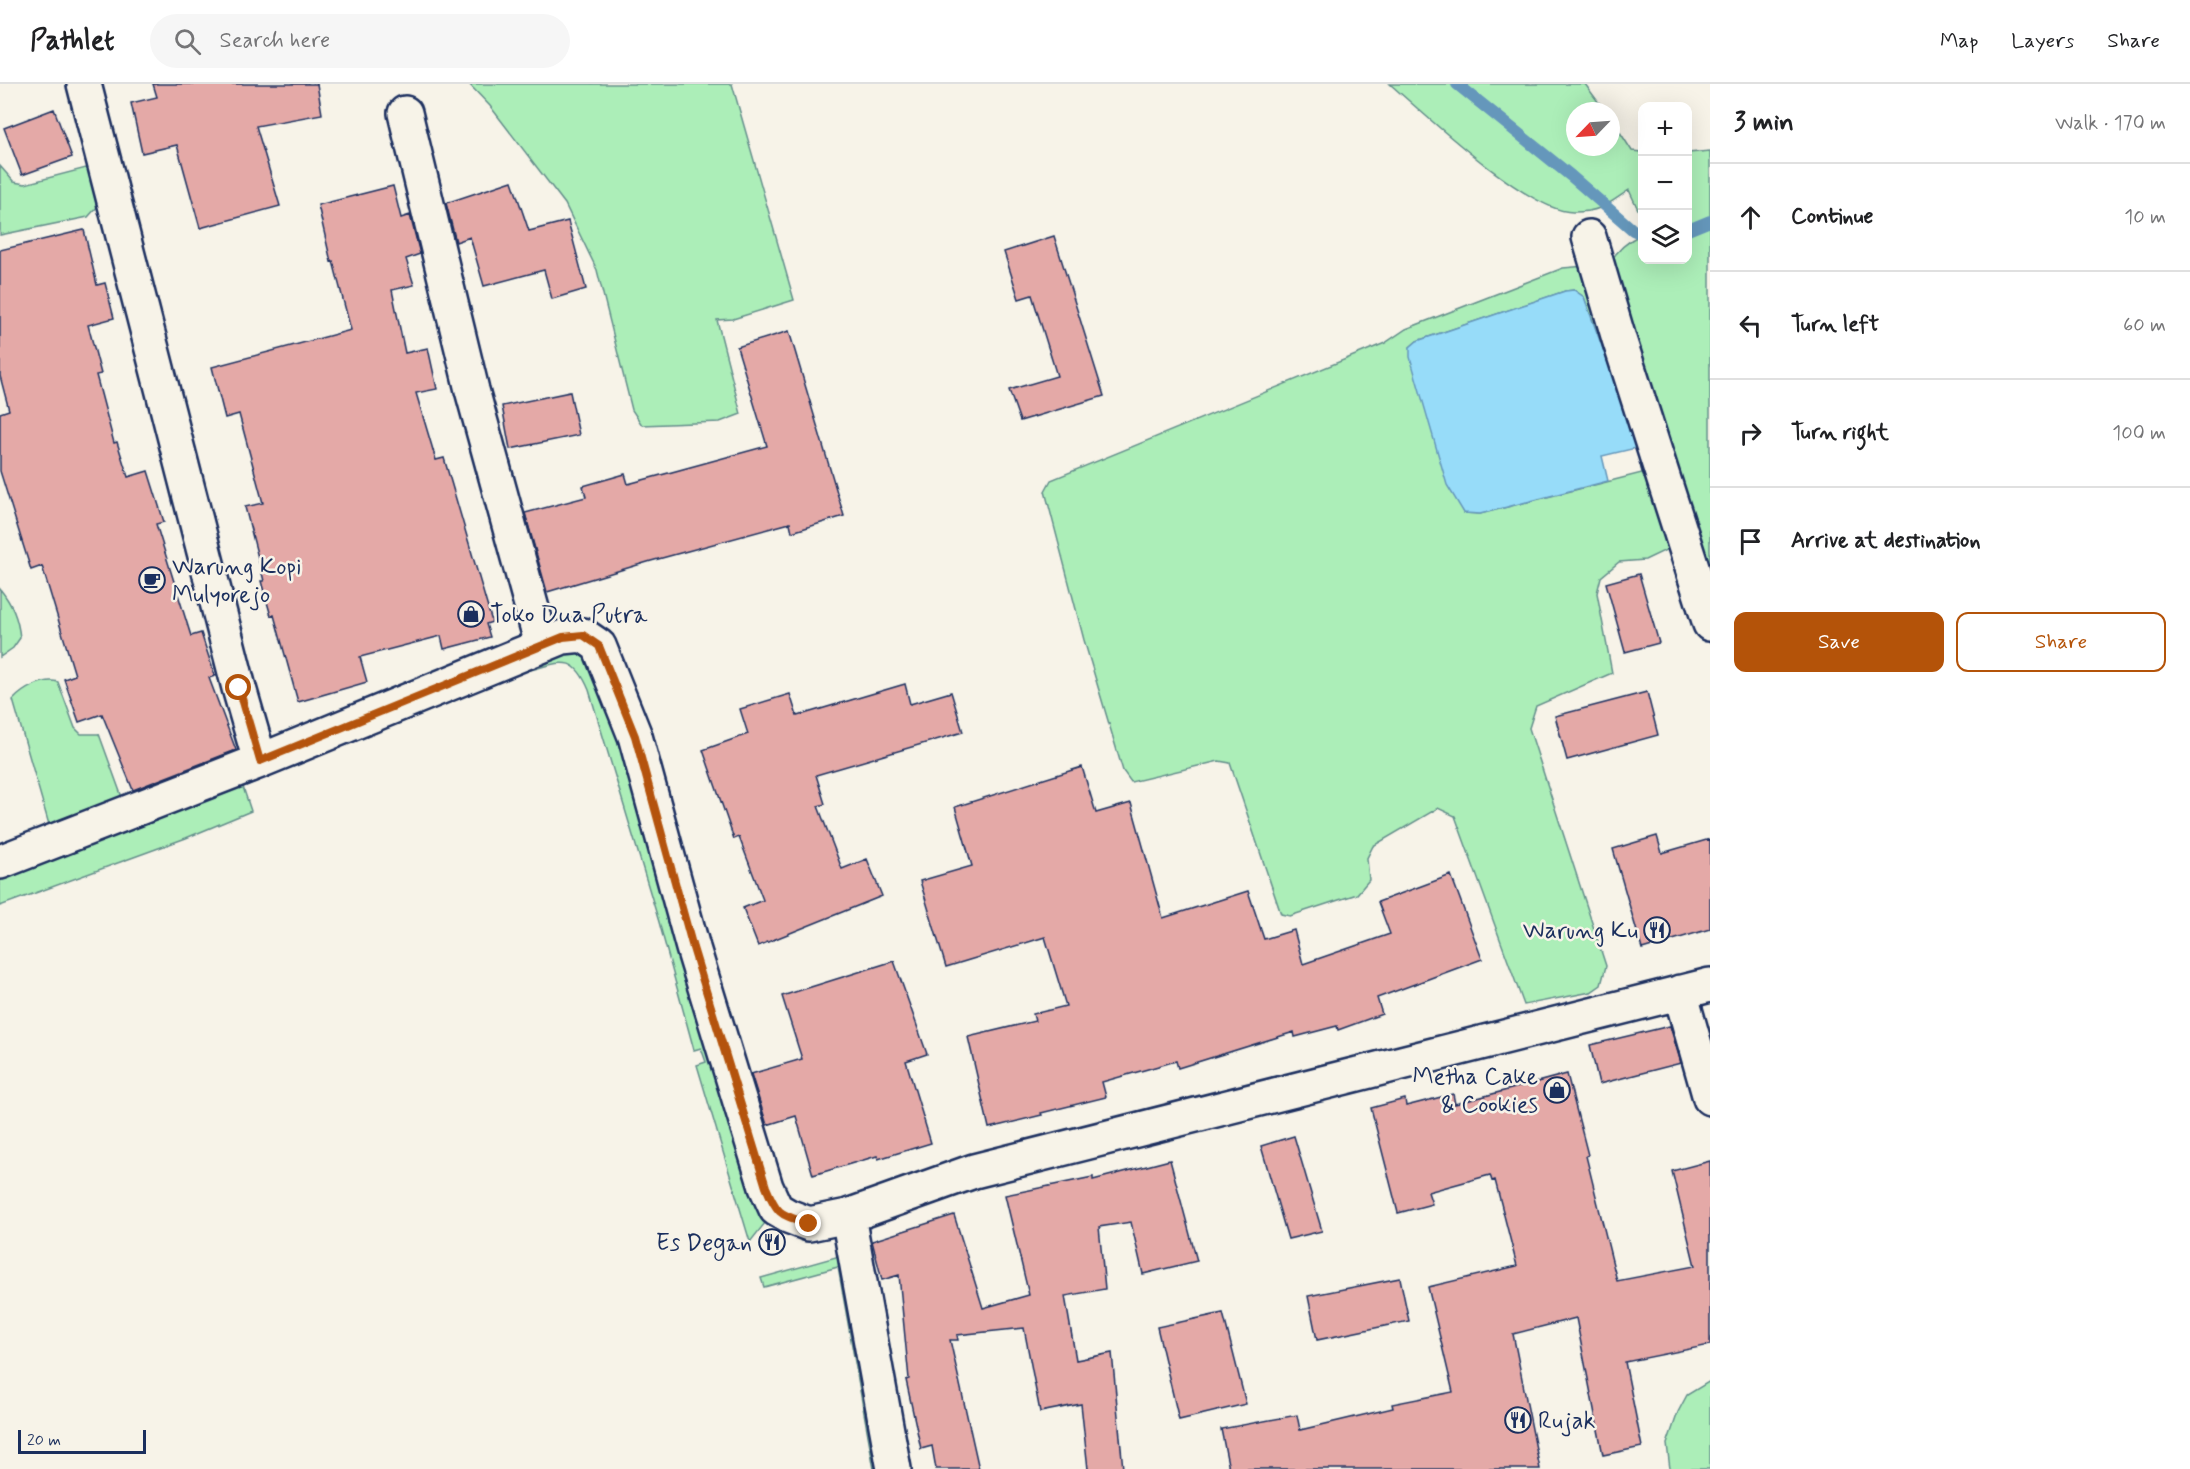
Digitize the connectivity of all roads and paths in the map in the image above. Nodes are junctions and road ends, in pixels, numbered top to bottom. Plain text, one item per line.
1 (84, 84) edge
2 (405, 113) dead end
3 (1589, 237) dead end
4 (1710, 624) edge
5 (542, 645) junction
6 (260, 761) junction
7 (0, 862) edge
8 (1695, 989) edge
9 (1710, 1098) edge
10 (848, 1216) junction
11 (894, 1469) edge

1 - 6 street
2 - 5 street
3 - 4 street
5 - 6 street
5 - 10 street
6 - 7 street
8 - 9 street
8 - 10 street
10 - 11 street

